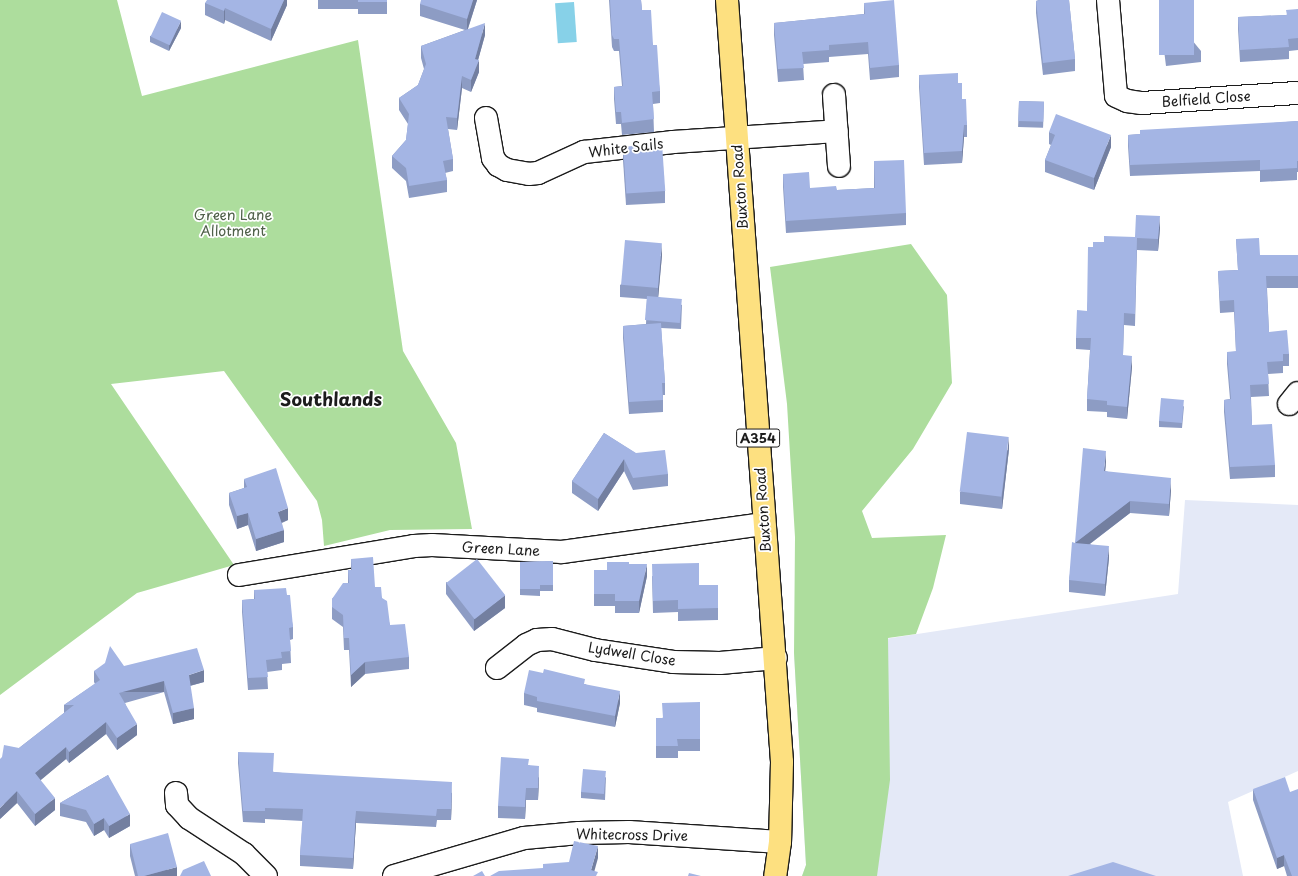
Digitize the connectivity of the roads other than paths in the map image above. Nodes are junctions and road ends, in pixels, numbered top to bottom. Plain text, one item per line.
1 (727, 0) edge
2 (1108, 0) edge
3 (1298, 93) edge
4 (834, 95) dead end
5 (486, 118) dead end
6 (836, 131) junction
7 (737, 138) junction
8 (839, 166) dead end
9 (764, 524) junction
10 (239, 575) dead end
11 (776, 658) junction
12 (497, 668) dead end
13 (176, 793) dead end
14 (780, 842) junction
15 (266, 876) edge
16 (394, 876) edge
17 (775, 876) edge

1 - 7 highway, Buxton Road / A354
2 - 3 street, Belfield Close
4 - 6 street
5 - 7 street, White Sails
6 - 7 street, White Sails
6 - 8 street
7 - 9 highway, Buxton Road / A354
9 - 10 street, Green Lane
9 - 11 highway, Buxton Road / A354
11 - 12 street, Lydwell Close
11 - 14 highway, Buxton Road / A354
13 - 15 street
14 - 16 street, Whitecross Drive
14 - 17 highway, Buxton Road / A354

